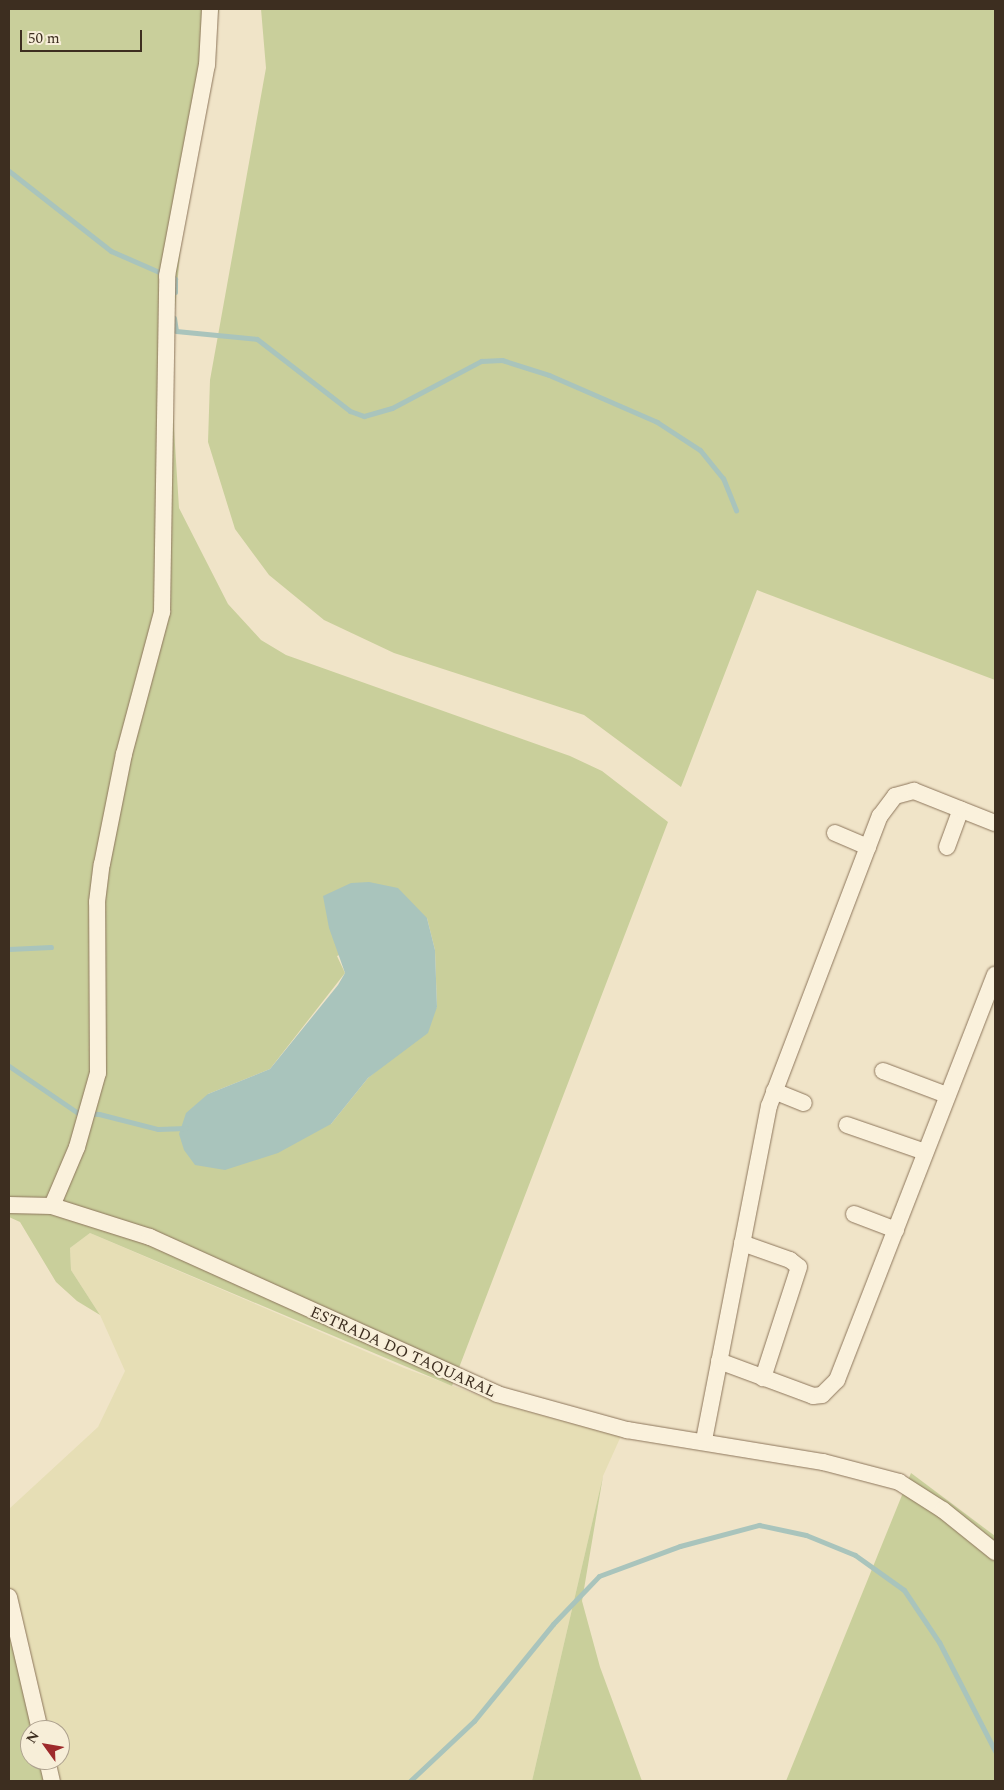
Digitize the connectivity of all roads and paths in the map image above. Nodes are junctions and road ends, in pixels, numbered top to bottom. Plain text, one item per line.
1 (210, 9) edge
2 (961, 809) junction
3 (995, 823) edge
4 (835, 833) dead end
5 (868, 847) junction
6 (947, 847) dead end
7 (995, 975) edge
8 (883, 1071) dead end
9 (774, 1091) junction
10 (947, 1095) junction
11 (804, 1104) dead end
12 (847, 1125) dead end
13 (926, 1152) junction
14 (9, 1205) edge
15 (52, 1206) junction
16 (854, 1214) dead end
17 (896, 1230) junction
18 (742, 1243) junction
19 (719, 1361) junction
20 (763, 1378) junction
21 (704, 1440) junction
22 (995, 1552) edge
23 (9, 1596) edge
24 (38, 1720) edge

1 - 15 street
2 - 3 street
2 - 5 street
2 - 6 street
4 - 5 street
5 - 9 street
7 - 10 street
8 - 10 street
9 - 11 street
9 - 18 street
10 - 13 street
12 - 13 street
13 - 17 street
14 - 15 street, ESTRADA DO TAQUARAL
15 - 21 street, ESTRADA DO TAQUARAL
16 - 17 street
17 - 20 street
18 - 19 street
18 - 20 street
19 - 20 street
19 - 21 street
21 - 22 street, ESTRADA DO TAQUARAL
23 - 24 street

